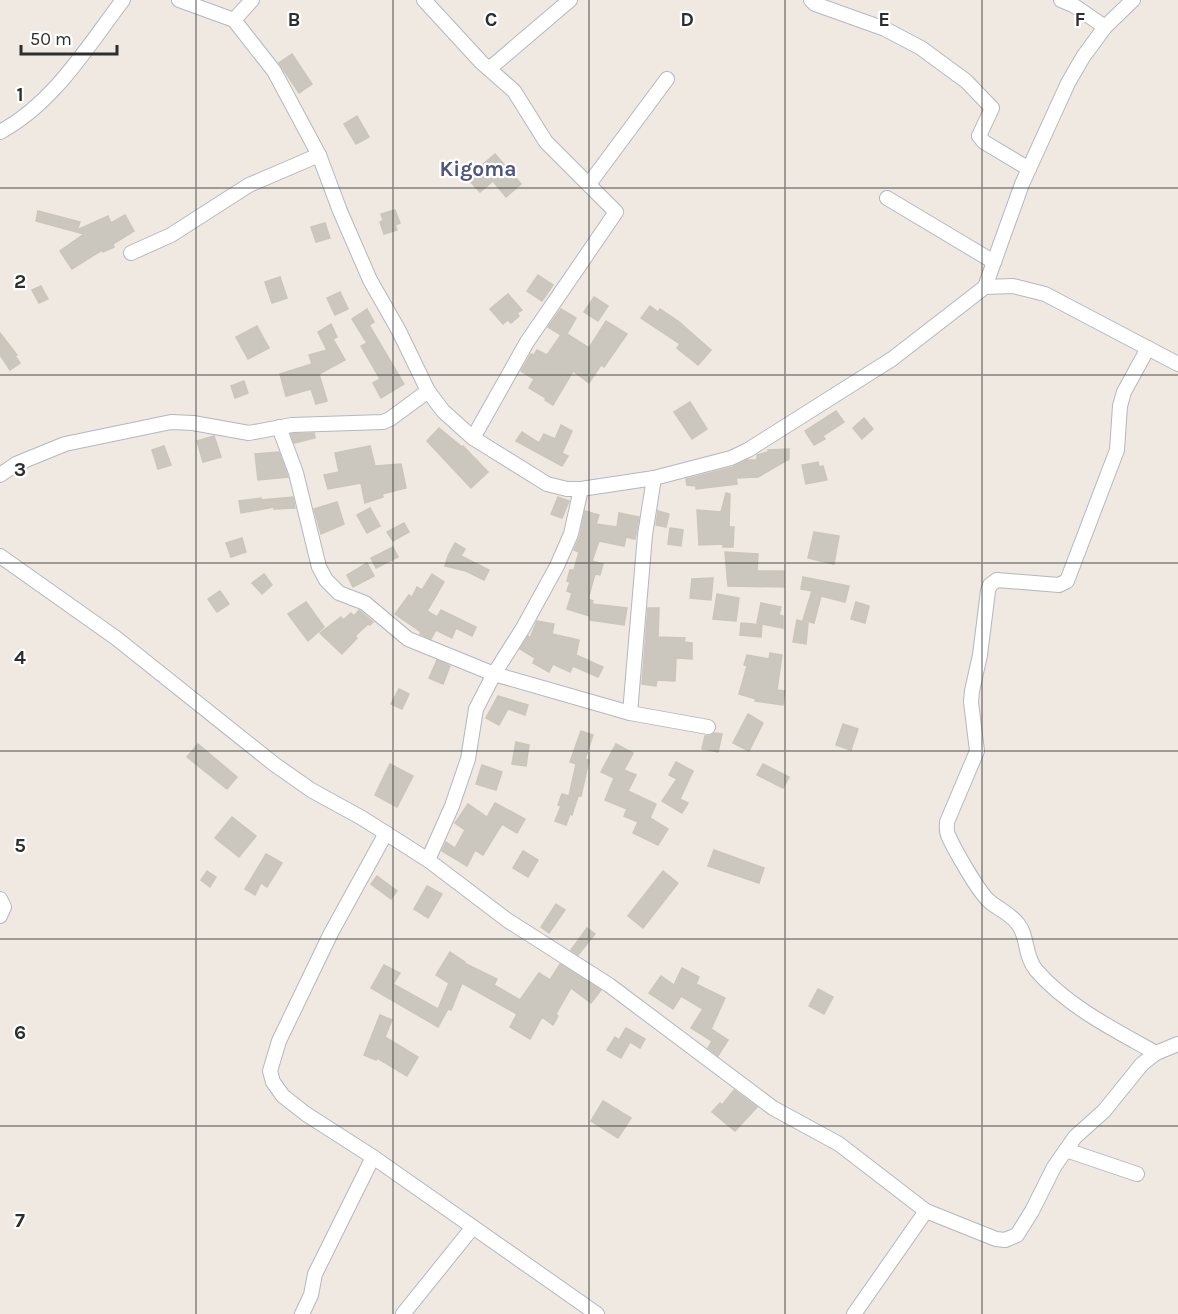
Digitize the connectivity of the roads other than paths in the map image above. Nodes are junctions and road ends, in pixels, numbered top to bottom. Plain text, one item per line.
1 (123, 0) edge
2 (179, 0) edge
3 (252, 0) edge
4 (424, 0) edge
5 (570, 0) edge
6 (811, 0) edge
7 (1061, 0) edge
8 (1133, 0) edge
9 (234, 20) junction
10 (1105, 27) junction
11 (489, 69) junction
12 (667, 79) dead end
13 (0, 132) edge
14 (319, 155) junction
15 (1029, 169) junction
16 (589, 184) junction
17 (887, 198) dead end
18 (131, 253) dead end
19 (994, 262) junction
20 (985, 287) junction
21 (1148, 348) junction
22 (1178, 364) edge
23 (428, 391) junction
24 (279, 427) junction
25 (473, 438) junction
26 (0, 475) edge
27 (654, 478) junction
28 (581, 489) junction
29 (0, 556) edge
30 (494, 674) junction
31 (630, 712) junction
32 (708, 727) dead end
33 (386, 833) junction
34 (428, 860) junction
35 (0, 899) edge
36 (0, 916) edge
37 (1178, 1044) edge
38 (1156, 1053) junction
39 (1066, 1150) junction
40 (373, 1157) junction
41 (1137, 1174) dead end
42 (926, 1210) junction
43 (473, 1227) junction
44 (302, 1314) edge
45 (403, 1314) edge
46 (597, 1314) edge
47 (854, 1314) edge

1 - 13 street
2 - 9 street
3 - 9 street
4 - 11 street
5 - 11 street
6 - 15 street
7 - 10 street
8 - 10 street
9 - 14 street
10 - 15 street
11 - 16 street
12 - 16 street
14 - 18 street
14 - 23 street
15 - 19 street
16 - 25 street
17 - 19 street
19 - 20 street
20 - 21 street
20 - 27 street
21 - 22 street
21 - 38 street
23 - 24 street
23 - 25 street
24 - 26 street
24 - 30 street
25 - 28 street
27 - 28 street
27 - 31 street
28 - 30 street
29 - 33 street
30 - 31 street
30 - 34 street
31 - 32 street
33 - 34 street
33 - 40 street
34 - 42 street
35 - 36 street
37 - 38 street
38 - 39 street
39 - 41 street
39 - 42 street
40 - 43 street
40 - 44 street
42 - 47 street
43 - 45 street
43 - 46 street

